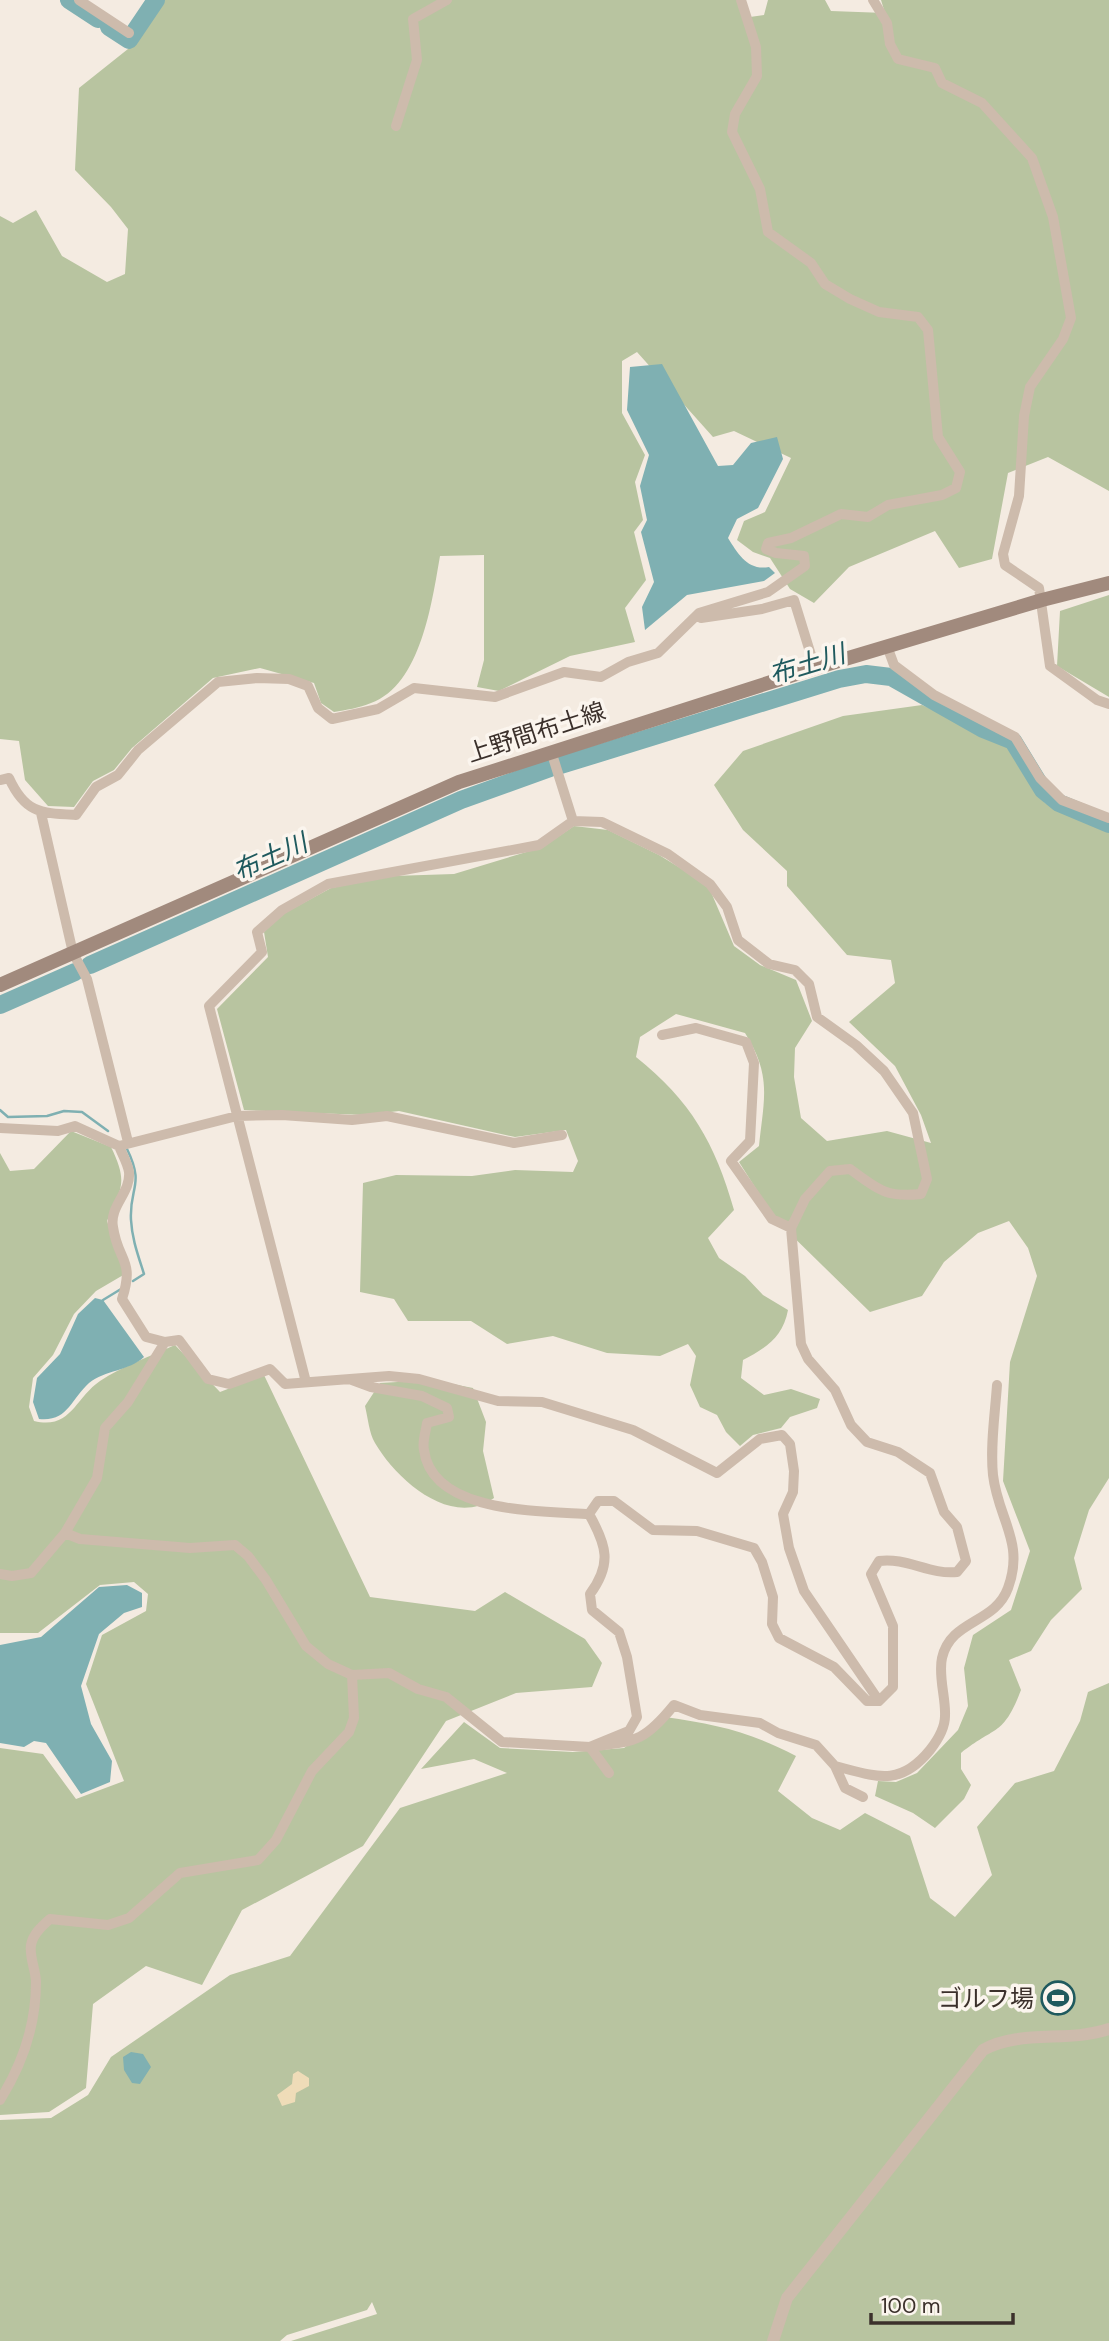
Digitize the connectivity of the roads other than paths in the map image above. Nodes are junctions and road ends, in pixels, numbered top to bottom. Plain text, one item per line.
1 (79, 0) edge
2 (447, 0) edge
3 (741, 0) edge
4 (873, 0) edge
5 (129, 33) dead end
6 (396, 126) dead end
7 (1109, 583) edge
8 (1042, 600) junction
9 (688, 625) junction
10 (887, 646) junction
11 (816, 668) junction
12 (1109, 704) edge
13 (551, 751) junction
14 (0, 780) edge
15 (41, 813) junction
16 (1109, 818) edge
17 (573, 821) junction
18 (73, 953) junction
19 (0, 985) edge
20 (662, 1035) dead end
21 (237, 1116) junction
22 (0, 1128) edge
23 (562, 1135) dead end
24 (124, 1144) junction
25 (791, 1228) junction
26 (165, 1342) junction
27 (348, 1378) junction
28 (306, 1382) junction
29 (997, 1385) dead end
30 (589, 1514) junction
31 (65, 1533) junction
32 (0, 1574) edge
33 (352, 1675) junction
34 (879, 1701) junction
35 (590, 1746) junction
36 (835, 1766) junction
37 (610, 1773) dead end
38 (863, 1797) dead end
39 (1109, 2029) edge
40 (0, 2100) edge
41 (773, 2341) edge

1 - 5 street
2 - 6 street
3 - 9 street
4 - 8 street
7 - 8 main road, 上野間布土線
8 - 10 main road, 上野間布土線
8 - 12 street
9 - 11 street
9 - 15 street
10 - 11 main road, 上野間布土線
10 - 16 street
11 - 13 main road, 上野間布土線
13 - 17 street
13 - 18 main road, 上野間布土線
14 - 15 street
15 - 18 street
17 - 21 street
17 - 25 street
18 - 19 main road, 上野間布土線
18 - 24 street
20 - 25 street
21 - 23 street
21 - 24 street
21 - 28 street
22 - 24 street
24 - 26 street
25 - 34 street
26 - 28 street
26 - 31 street
27 - 28 street
27 - 30 street
27 - 34 street
29 - 36 street
30 - 34 street
30 - 35 street
31 - 32 street
31 - 33 street
33 - 35 street
33 - 40 street
35 - 36 street
35 - 37 street
36 - 38 street
39 - 41 street

